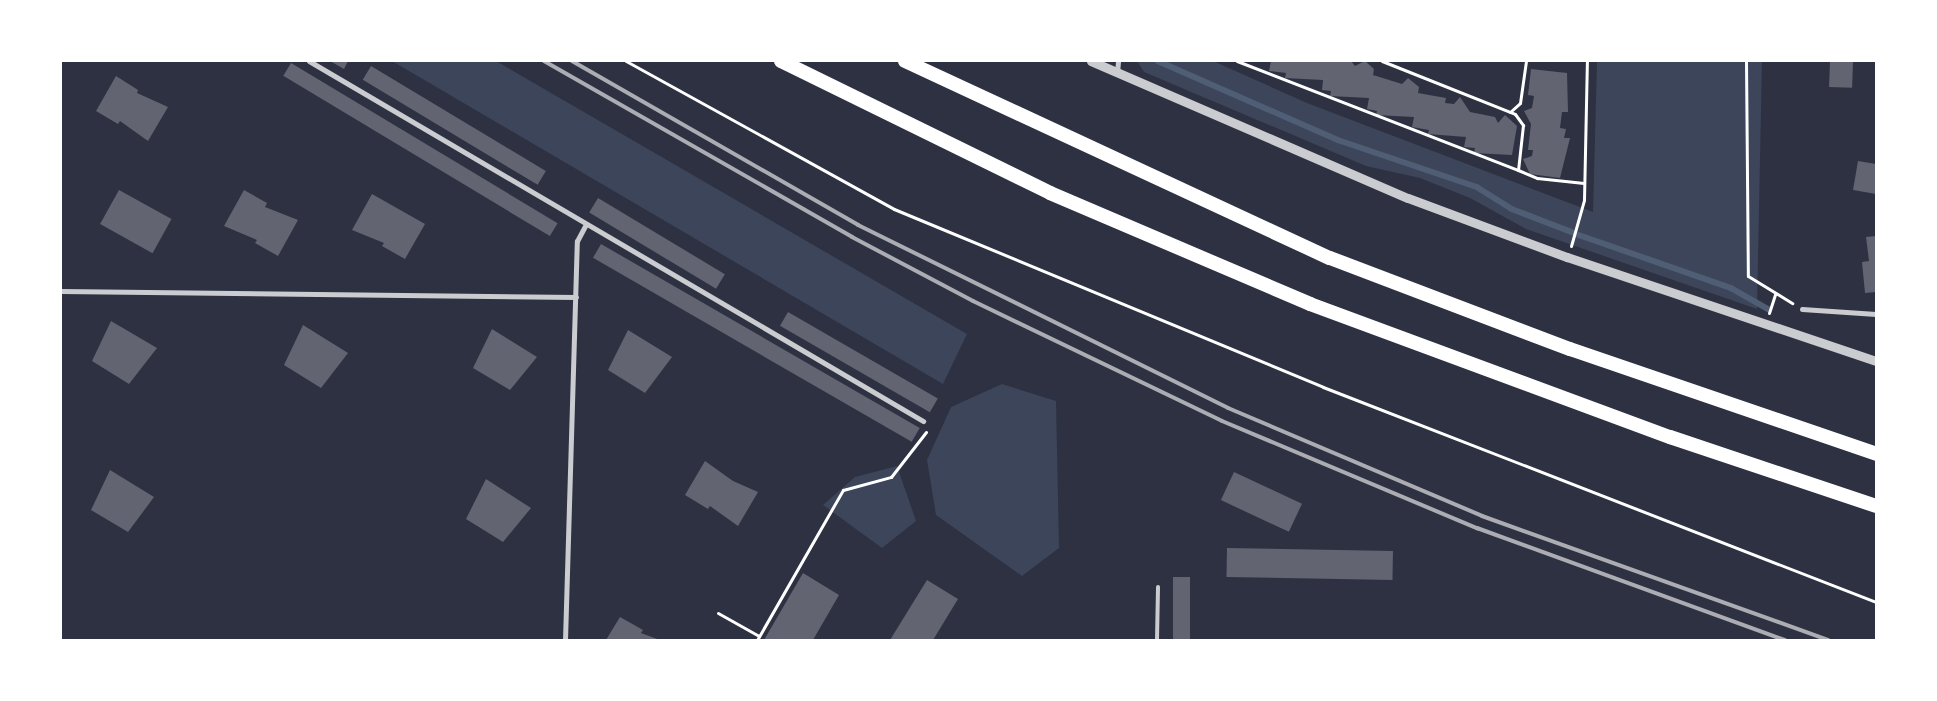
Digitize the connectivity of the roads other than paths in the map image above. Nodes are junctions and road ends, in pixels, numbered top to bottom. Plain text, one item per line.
1 (309, 61) edge
2 (781, 61) edge
3 (905, 61) edge
4 (1091, 61) edge
5 (1118, 61) edge
6 (1117, 74) junction
7 (586, 224) junction
8 (61, 290) edge
9 (576, 297) junction
10 (1802, 309) road end
11 (1876, 314) edge
12 (1876, 361) edge
13 (923, 421) road end
14 (1876, 454) edge
15 (1876, 506) edge
16 (1158, 587) dead end
17 (565, 640) edge
18 (1157, 640) edge

1 - 7 street
2 - 15 highway
3 - 14 highway
4 - 6 street
5 - 6 street
6 - 12 street
7 - 9 street
7 - 13 street
8 - 9 street
9 - 17 street
10 - 11 street
16 - 18 lane

